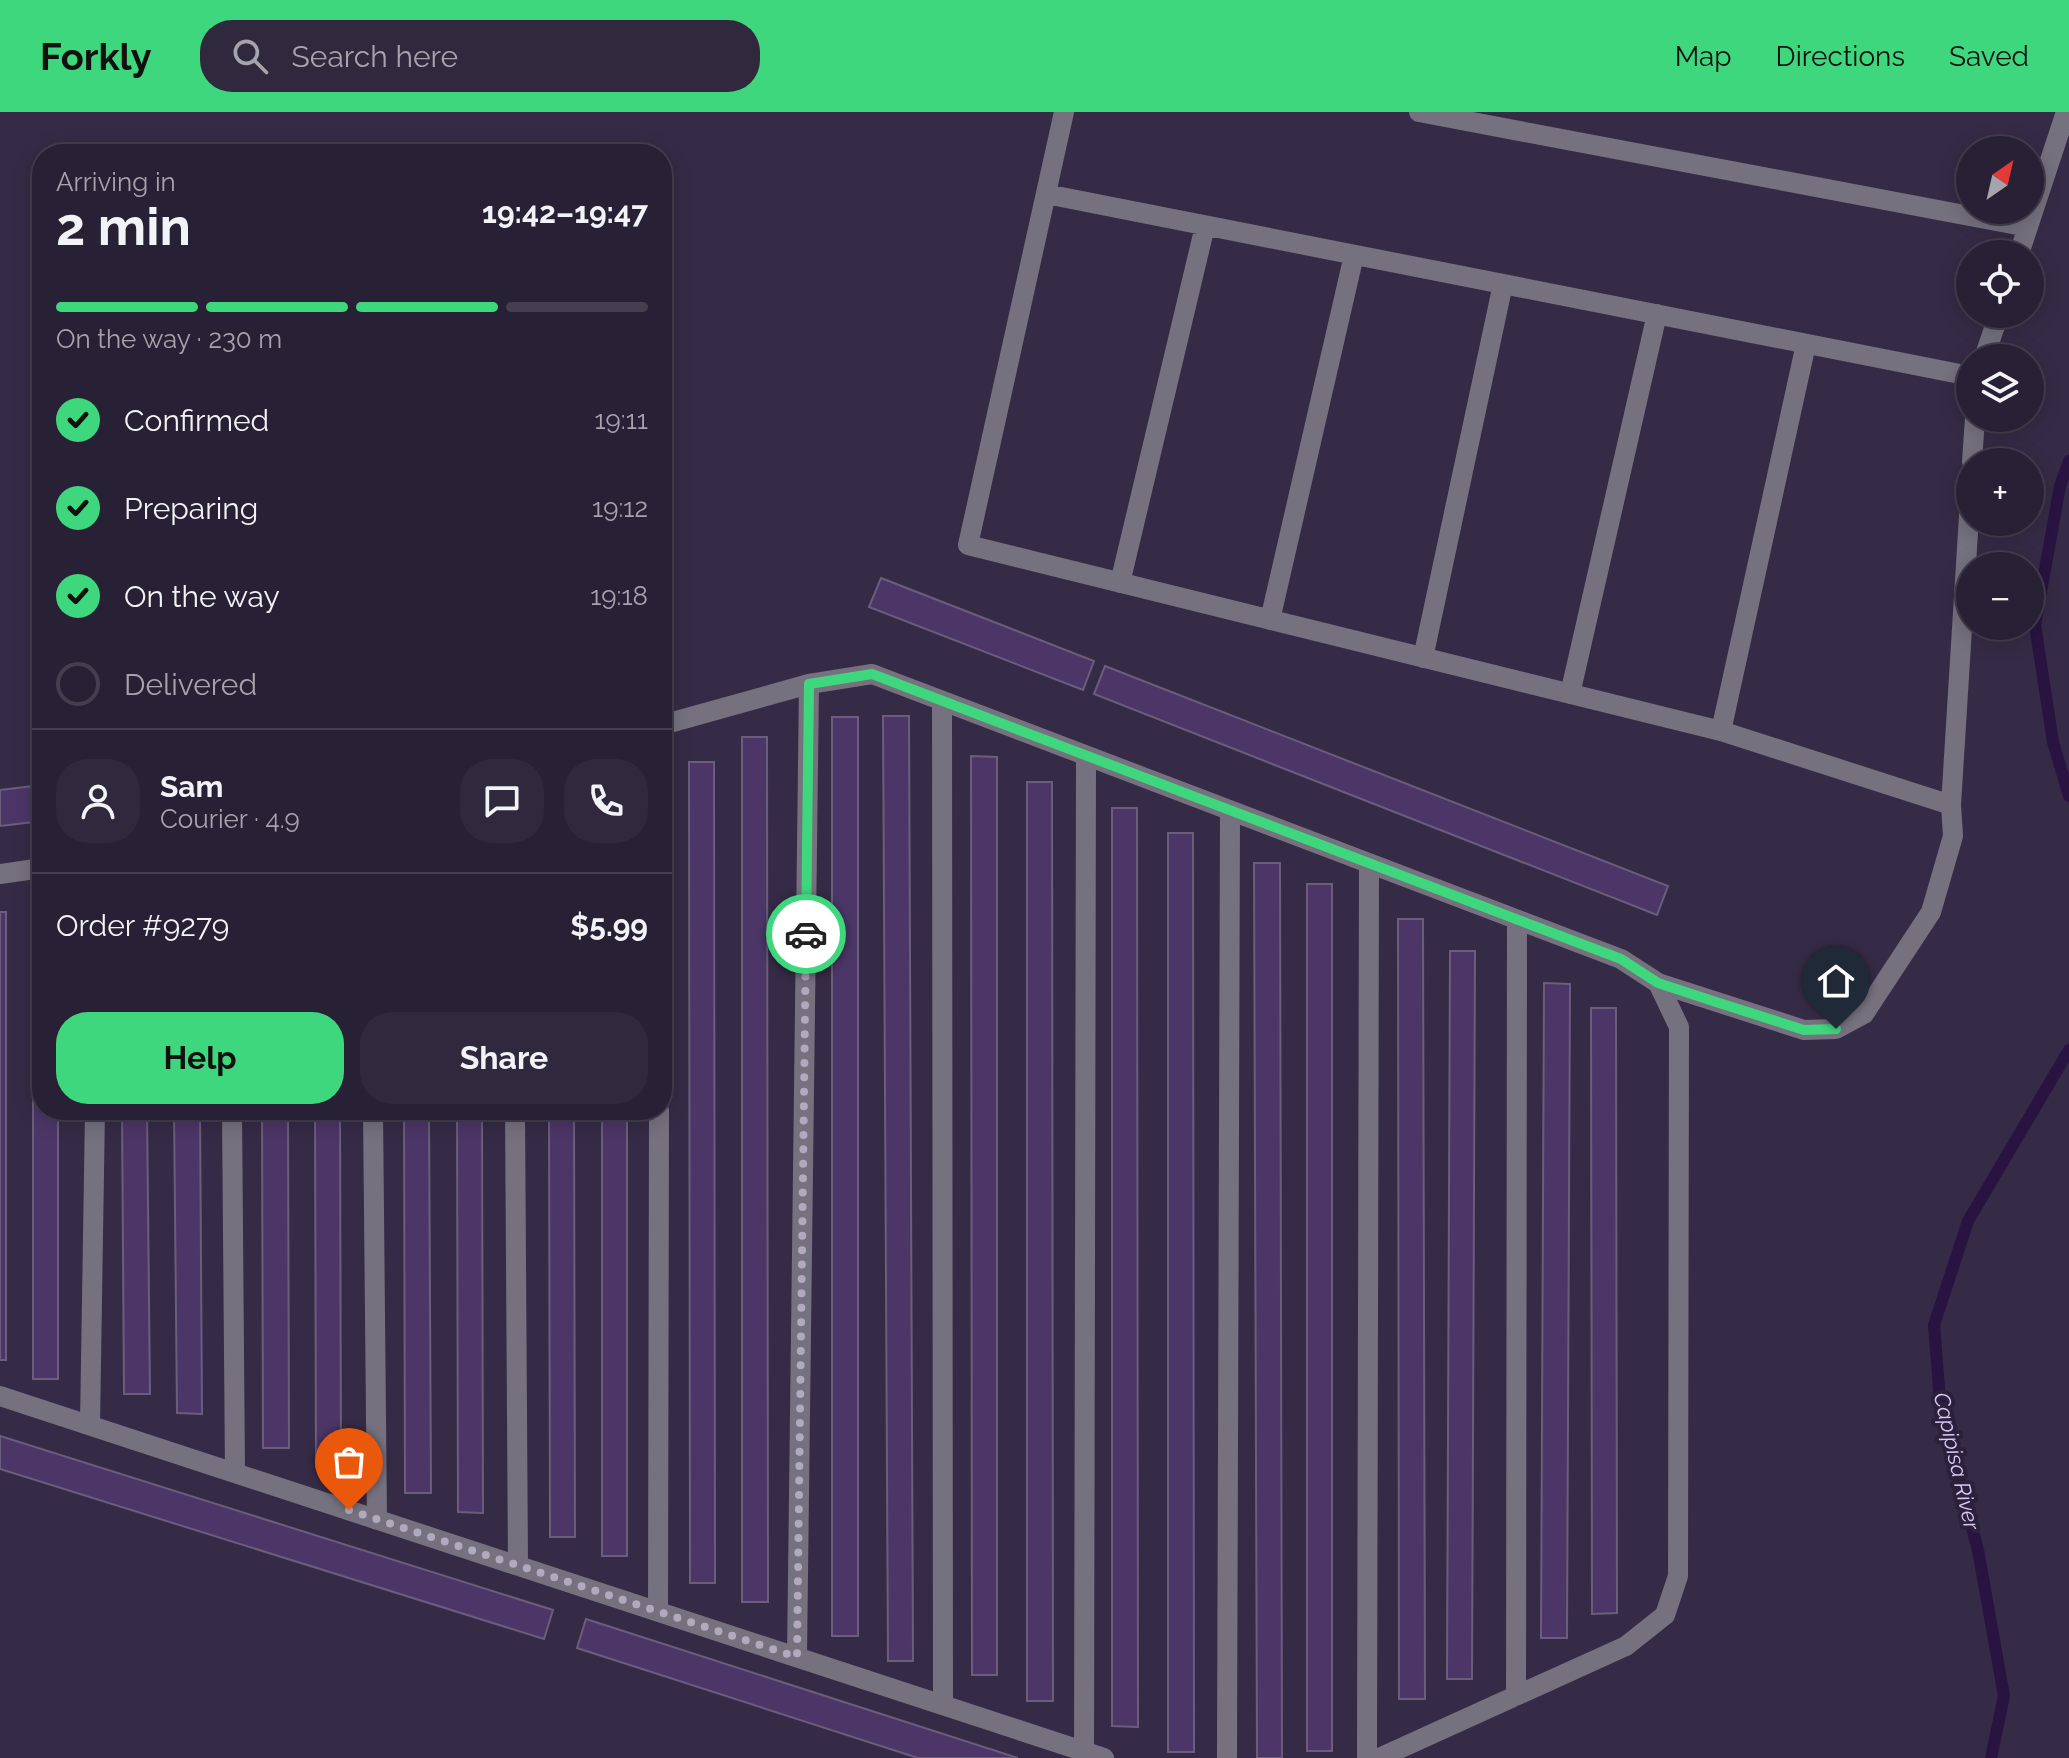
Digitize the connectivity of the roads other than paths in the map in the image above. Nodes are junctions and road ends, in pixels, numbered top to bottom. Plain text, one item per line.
1 (1064, 112) edge
2 (1419, 112) edge
3 (2066, 112) edge
4 (1046, 194) junction
5 (1205, 226) junction
6 (2028, 227) junction
7 (2024, 240) edge
8 (1354, 255) junction
9 (1503, 284) junction
10 (1657, 314) junction
11 (1806, 344) junction
12 (1956, 373) edge
13 (1968, 536) edge
14 (1120, 583) junction
15 (1270, 620) junction
16 (1423, 658) junction
17 (809, 684) junction
18 (1570, 694) junction
19 (942, 701) junction
20 (672, 722) edge
21 (1721, 731) junction
22 (1086, 756) junction
23 (1951, 805) junction
24 (1230, 811) junction
25 (1369, 863) junction
26 (32, 869) edge
27 (0, 874) edge
28 (1517, 920) junction
29 (1658, 983) junction
30 (95, 1120) edge
31 (232, 1120) edge
32 (373, 1120) edge
33 (515, 1120) edge
34 (659, 1120) edge
35 (0, 1396) edge
36 (90, 1425) junction
37 (235, 1473) junction
38 (377, 1520) junction
39 (518, 1566) junction
40 (658, 1612) junction
41 (797, 1657) junction
42 (1516, 1696) junction
43 (943, 1705) junction
44 (1084, 1751) junction
45 (1104, 1758) edge
46 (1227, 1758) edge
47 (1367, 1758) edge
48 (1379, 1758) edge

1 - 4 street
2 - 6 street
3 - 6 street
4 - 5 street
4 - 14 street
5 - 8 street
5 - 14 street
6 - 7 street
8 - 9 street
8 - 15 street
9 - 10 street
9 - 16 street
10 - 11 street
10 - 18 street
11 - 12 street
11 - 21 street
13 - 23 street
14 - 15 street
15 - 16 street
16 - 18 street
17 - 19 street
17 - 20 street
17 - 41 street
18 - 21 street
19 - 22 street
19 - 43 street
21 - 23 street
22 - 24 street
22 - 44 street
23 - 29 street
24 - 25 street
24 - 46 street
25 - 28 street
25 - 47 street
26 - 27 street
28 - 29 street
28 - 42 street
29 - 42 street
30 - 36 street
31 - 37 street
32 - 38 street
33 - 39 street
34 - 40 street
35 - 36 street
36 - 37 street
37 - 38 street
38 - 39 street
39 - 40 street
40 - 41 street
41 - 43 street
42 - 48 street
43 - 44 street
44 - 45 street

